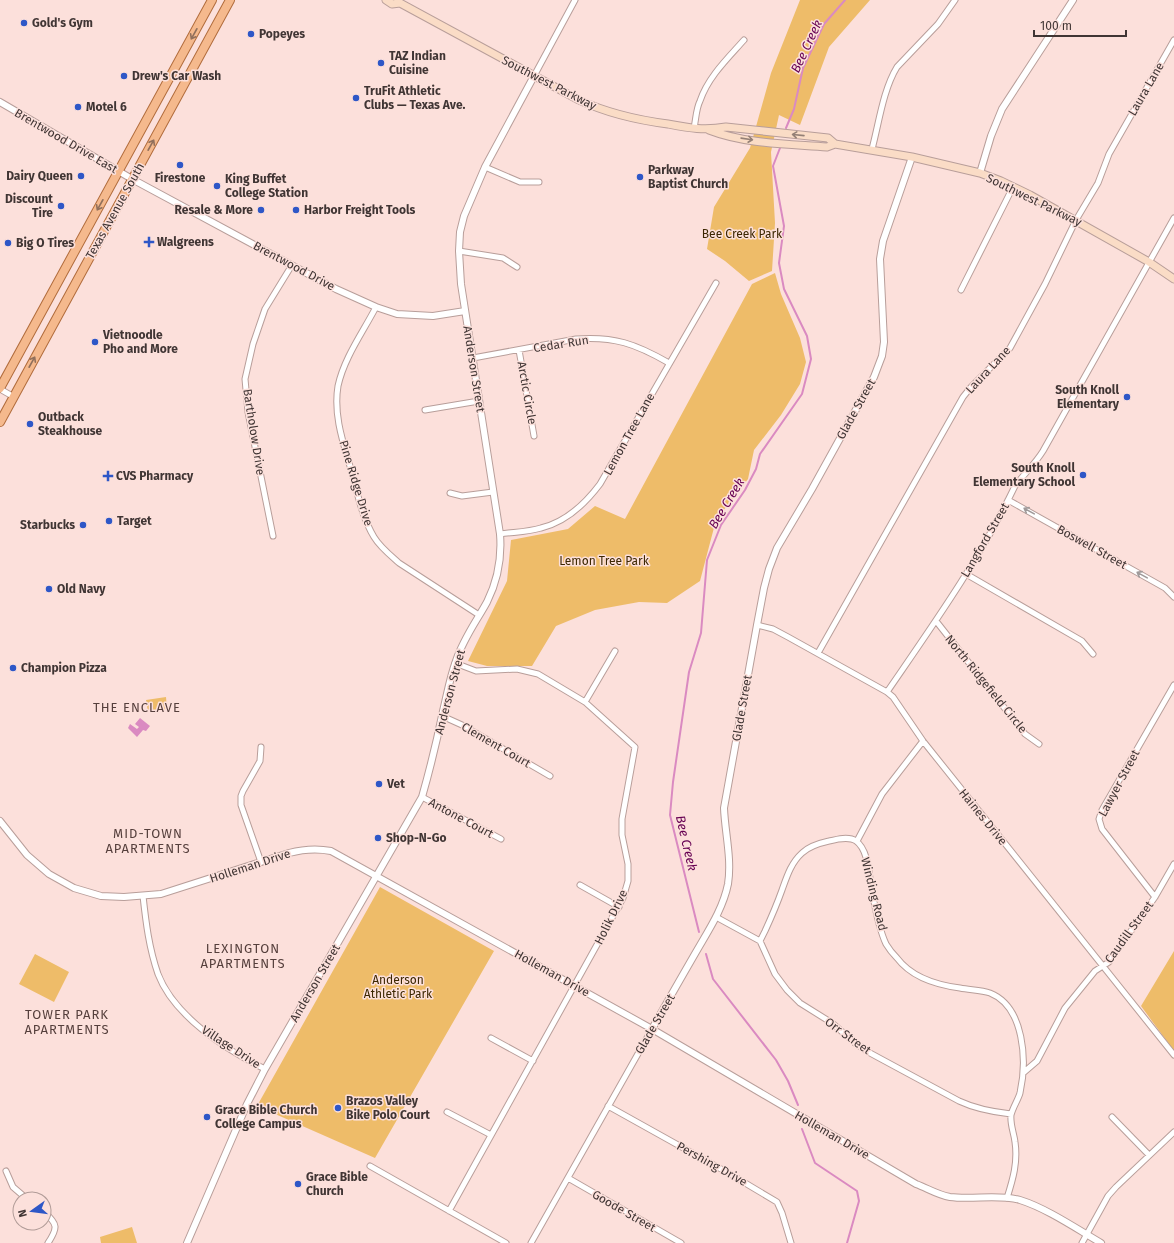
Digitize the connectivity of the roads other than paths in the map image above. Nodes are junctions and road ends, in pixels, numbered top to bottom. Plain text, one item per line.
1 (212, 0) edge
2 (230, 0) edge
3 (386, 0) edge
4 (575, 0) edge
5 (955, 0) edge
6 (1073, 0) edge
7 (399, 1) edge
8 (744, 40) dead end
9 (1174, 40) edge
10 (534, 76) junction
11 (0, 102) edge
12 (694, 128) junction
13 (872, 149) junction
14 (912, 157) junction
15 (485, 167) junction
16 (119, 171) junction
17 (980, 173) junction
18 (132, 179) junction
19 (539, 182) dead end
20 (1013, 187) junction
21 (1174, 218) edge
22 (1076, 220) junction
23 (459, 251) junction
24 (1150, 262) junction
25 (292, 266) junction
26 (517, 267) dead end
27 (1174, 279) edge
28 (716, 283) dead end
29 (961, 290) dead end
30 (376, 307) junction
31 (465, 311) junction
32 (519, 350) junction
33 (473, 358) junction
34 (669, 363) junction
35 (0, 388) edge
36 (14, 397) junction
37 (479, 401) junction
38 (425, 410) dead end
39 (0, 422) edge
40 (534, 436) dead end
41 (494, 492) junction
42 (450, 493) dead end
43 (1008, 500) junction
44 (500, 534) junction
45 (273, 536) dead end
46 (966, 574) junction
47 (1174, 596) edge
48 (479, 615) junction
49 (936, 621) junction
50 (756, 624) junction
51 (615, 651) dead end
52 (818, 653) junction
53 (1093, 654) dead end
54 (455, 663) junction
55 (1174, 684) edge
56 (887, 692) junction
57 (585, 702) junction
58 (442, 716) junction
59 (923, 741) junction
60 (1039, 744) dead end
61 (261, 747) dead end
62 (550, 776) dead end
63 (422, 797) junction
64 (0, 821) edge
65 (501, 839) dead end
66 (857, 841) junction
67 (260, 862) junction
68 (1174, 864) edge
69 (377, 877) junction
70 (580, 885) dead end
71 (143, 896) junction
72 (1155, 897) junction
73 (619, 907) junction
74 (716, 917) junction
75 (760, 941) junction
76 (1103, 967) junction
77 (575, 986) junction
78 (652, 1029) junction
79 (491, 1038) dead end
80 (1174, 1055) edge
81 (533, 1061) junction
82 (265, 1069) junction
83 (1023, 1073) junction
84 (608, 1106) junction
85 (447, 1112) dead end
86 (1011, 1114) junction
87 (1112, 1117) dead end
88 (1174, 1132) edge
89 (491, 1135) junction
90 (1149, 1155) junction
91 (370, 1166) dead end
92 (6, 1172) dead end
93 (568, 1178) junction
94 (18, 1191) edge
95 (1007, 1198) junction
96 (449, 1210) junction
97 (52, 1219) edge
98 (1086, 1235) junction
99 (48, 1243) edge
100 (187, 1243) edge
101 (506, 1243) edge
102 (532, 1243) edge
103 (681, 1243) edge
104 (791, 1243) edge
105 (1082, 1243) edge
106 (1101, 1243) edge

1 -> 16 main road, Texas Avenue South
18 -> 2 main road, Texas Avenue South
3 - 7 main road, Southwest Parkway
4 - 10 street, Anderson Street
5 - 13 street
6 - 17 street
7 - 10 main road, Southwest Parkway
8 - 12 street
9 - 22 street, Laura Lane
10 - 12 main road, Southwest Parkway
10 - 15 street, Anderson Street
11 - 16 street, Brentwood Drive East
12 - 13 main road, Southwest Parkway
13 - 14 main road, Southwest Parkway
14 - 17 main road, Southwest Parkway
14 - 50 street, Glade Street
15 - 19 street
15 - 23 street, Anderson Street
16 - 18 street, Brentwood Drive East
16 -> 35 main road, Texas Avenue South
17 - 20 main road, Southwest Parkway
18 - 25 street, Brentwood Drive
36 -> 18 main road, Texas Avenue South
20 - 22 main road, Southwest Parkway
20 - 29 street
21 - 24 street, Langford Street
22 - 24 main road, Southwest Parkway
22 - 52 street, Laura Lane
23 - 26 street
23 - 31 street, Anderson Street
24 - 27 main road, Southwest Parkway
24 - 43 street, Langford Street
25 - 30 street, Brentwood Drive
25 - 45 street, Bartholow Drive
28 - 34 street, Lemon Tree Lane
30 - 31 street, Brentwood Drive
30 - 48 street, Pine Ridge Drive
31 - 33 street, Anderson Street
32 - 33 street, Cedar Run
32 - 34 street, Cedar Run
32 - 40 street, Arctic Circle
33 - 37 street, Anderson Street
34 - 44 street, Lemon Tree Lane
35 - 36 street
36 - 39 main road, Texas Avenue South
37 - 38 street
37 - 41 street, Anderson Street
41 - 42 street
41 - 44 street, Anderson Street
43 - 46 street, Langford Street
47 -> 43 street, Boswell Street
44 - 48 street, Anderson Street
46 - 49 street, Langford Street
46 - 53 street
48 - 54 street, Anderson Street
49 - 56 street, Langford Street
49 - 60 street, North Ridgefield Circle
50 - 52 street, Haines Drive
50 - 74 street, Glade Street
51 - 57 street
52 - 56 street, Haines Drive
54 - 57 street, Holik Drive
54 - 58 street, Anderson Street
55 - 72 street, Lawyer Street
56 - 59 street, Haines Drive
57 - 73 street, Holik Drive
58 - 62 street, Clement Court
58 - 63 street, Anderson Street
59 - 66 street
59 - 76 street, Haines Drive
61 - 67 street
63 - 65 street, Antone Court
63 - 69 street, Anderson Street
64 - 71 street, Holleman Drive
66 - 75 street
66 - 83 street, Winding Road
67 - 69 street, Holleman Drive
67 - 71 street, Holleman Drive
68 - 72 street, Caudill Street
69 - 77 street, Holleman Drive
69 - 82 street, Anderson Street
70 - 73 street
71 - 82 street, Village Drive
72 - 76 street, Caudill Street
73 - 77 street, Holik Drive
74 - 75 street
74 - 78 street, Glade Street
75 - 86 street, Orr Street
76 - 80 street, Haines Drive
76 - 83 street, Caudill Street
77 - 78 street, Holleman Drive
77 - 81 street, Holik Drive
78 - 84 street, Glade Street
78 - 95 street, Holleman Drive
79 - 81 street
81 - 89 street, Holik Drive
82 - 100 street, Anderson Street
83 - 86 street, Winding Road
84 - 93 street, Glade Street
84 - 104 street, Pershing Drive
85 - 89 street
86 - 95 street
87 - 90 street
88 - 90 street
89 - 96 street, Holik Drive
90 - 98 street
91 - 96 street
92 - 94 street
93 - 102 street, Glade Street
93 - 103 street, Goode Street
95 - 98 street, Holleman Drive
96 - 101 street
97 - 99 street
98 - 105 street
98 - 106 street, Holleman Drive

